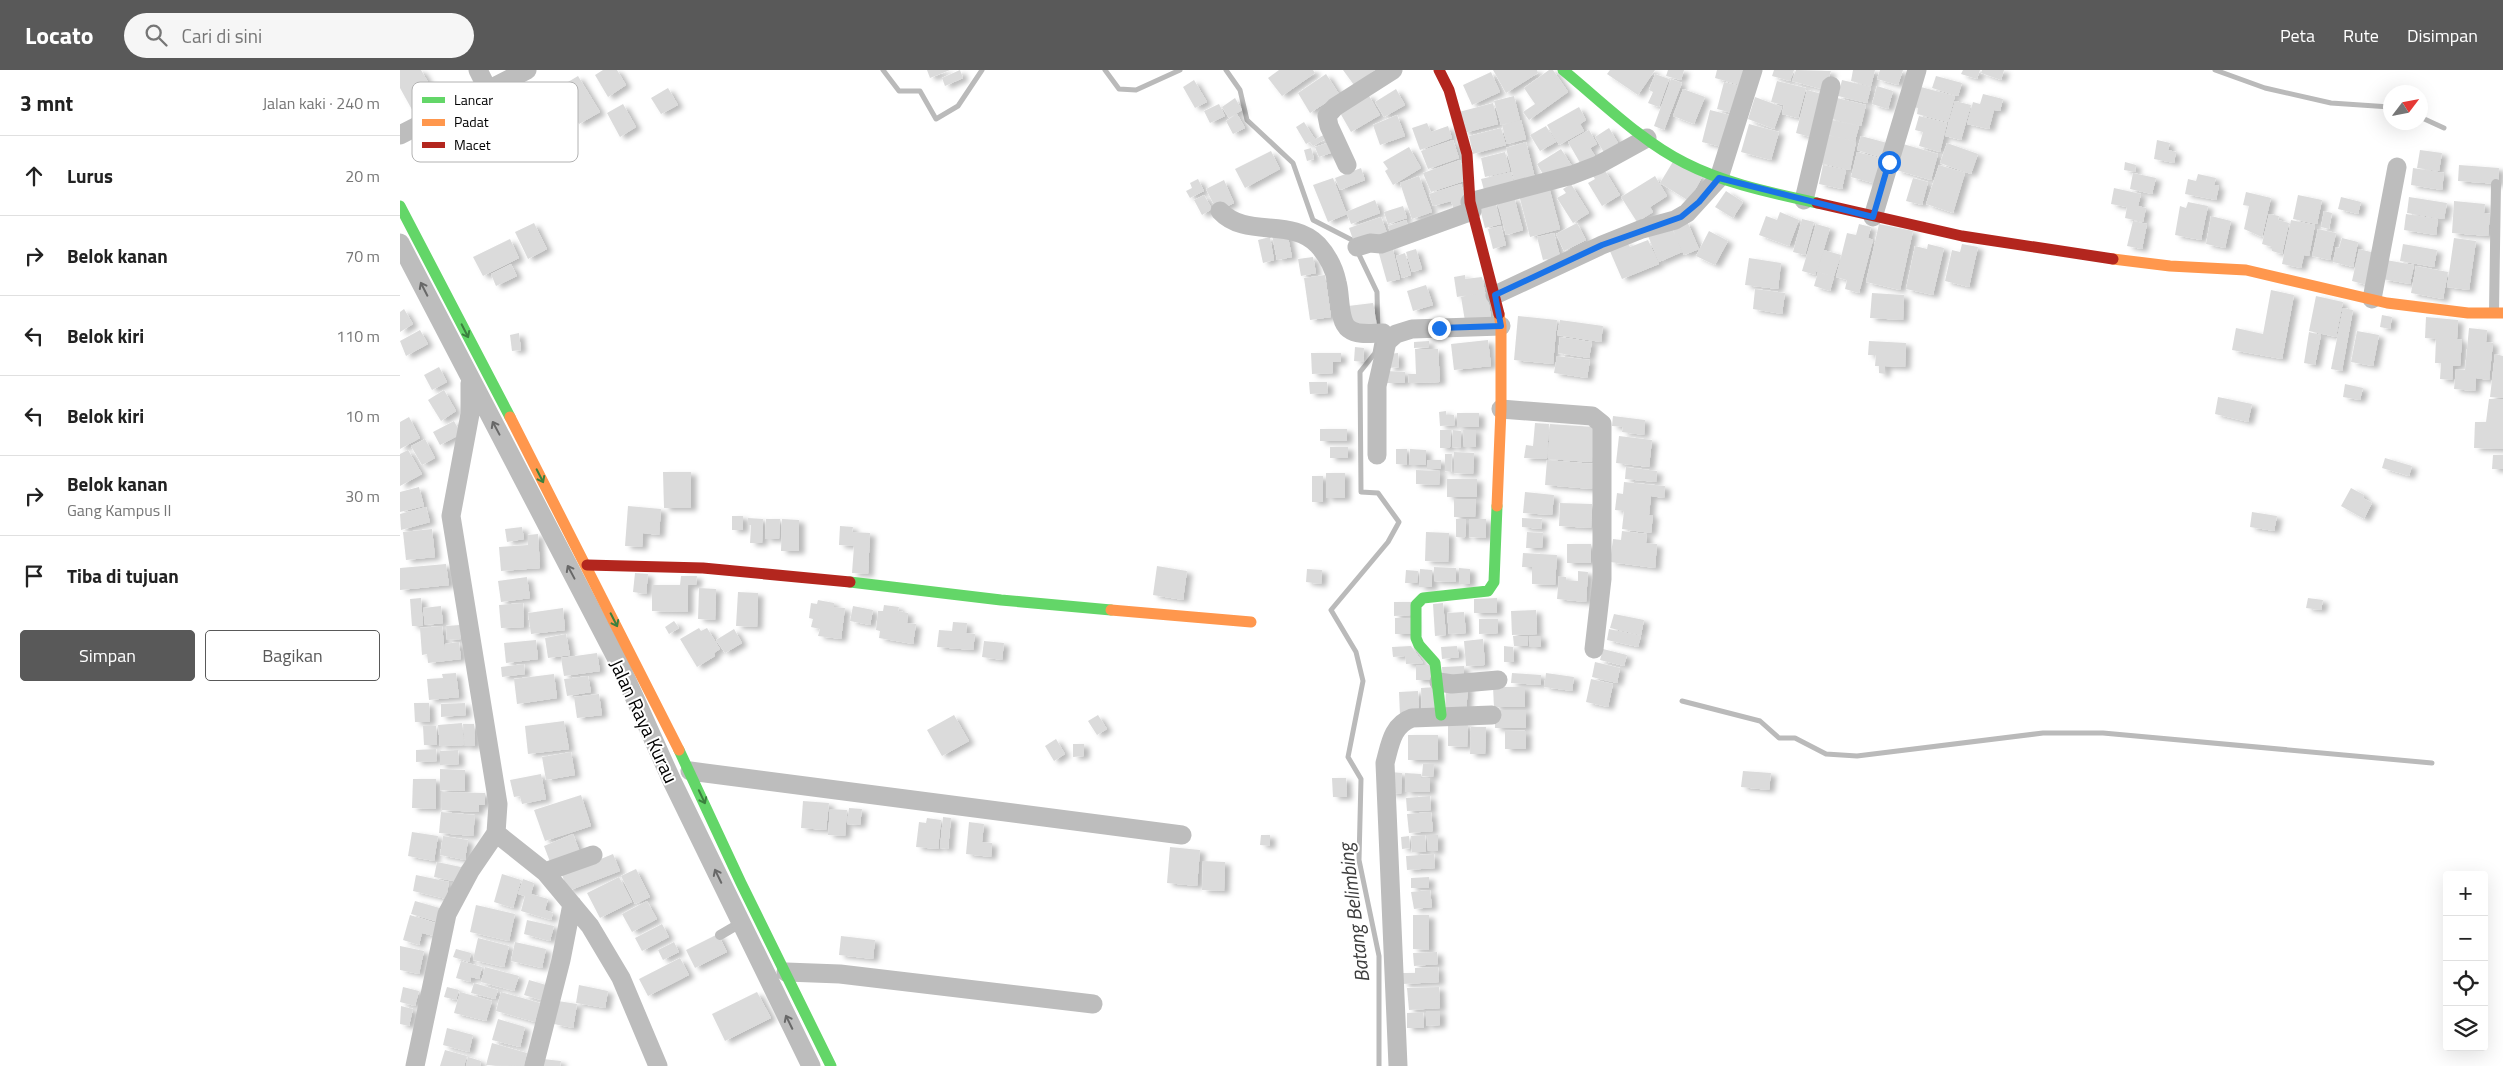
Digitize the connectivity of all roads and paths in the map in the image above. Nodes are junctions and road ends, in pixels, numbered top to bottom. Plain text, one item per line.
1 (478, 70) edge
2 (527, 70) edge
3 (1393, 70) edge
4 (1439, 70) edge
5 (1563, 70) edge
6 (1752, 70) edge
7 (1916, 70) edge
8 (484, 82) edge
9 (504, 82) edge
10 (1831, 86) dead end
11 (412, 129) edge
12 (400, 135) edge
13 (1647, 138) junction
14 (1347, 164) dead end
15 (2397, 167) dead end
16 (1719, 178) junction
17 (2496, 184) dead end
18 (1804, 200) junction
19 (400, 206) edge
20 (1471, 206) junction
21 (1220, 211) dead end
22 (1873, 217) junction
23 (400, 243) edge
24 (1357, 247) dead end
25 (1495, 295) junction
26 (2372, 299) junction
27 (2498, 313) edge
28 (1501, 326) junction
29 (1385, 337) junction
30 (470, 379) junction
31 (1501, 410) junction
32 (1377, 455) dead end
33 (587, 566) junction
34 (1251, 622) dead end
35 (1594, 648) dead end
36 (1498, 680) dead end
37 (1439, 682) junction
38 (1492, 715) dead end
39 (1441, 716) junction
40 (690, 771) junction
41 (496, 833) junction
42 (1182, 835) dead end
43 (593, 856) dead end
44 (545, 872) junction
45 (572, 904) junction
46 (758, 913) junction
47 (741, 923) junction
48 (720, 935) dead end
49 (786, 972) junction
50 (1093, 1004) dead end
51 (415, 1066) edge
52 (534, 1066) edge
53 (658, 1066) edge
54 (810, 1066) edge
55 (831, 1066) edge
56 (1398, 1066) edge

1 - 8 street
2 - 9 street
3 - 14 street
4 - 20 street
5 - 13 street
6 - 16 street
7 - 22 street
10 - 18 street
11 - 12 street
13 - 16 street
13 - 20 street
15 - 26 street
16 - 18 street
16 - 25 street
17 - 27 lane
18 - 22 street
19 -> 33 street
20 - 24 street
20 - 25 street
21 - 29 street
22 - 26 street
30 -> 23 street, Jalan Raya Kurau
25 - 28 street
26 - 27 street
28 - 29 street
28 - 31 street
29 - 32 street
30 - 41 street, Jalan Raya Kurau
47 -> 30 street, Jalan Raya Kurau
31 - 35 street
31 - 37 street
33 - 34 street
33 -> 40 street
36 - 37 street
37 - 39 street
38 - 39 street
39 - 56 street
40 - 42 street
40 -> 46 street
41 - 44 street
41 - 51 street
43 - 44 street
44 - 45 street
45 - 52 street
45 - 53 street
46 - 47 lane
46 - 49 street
47 - 48 lane
54 -> 47 street, Jalan Raya Kurau
49 - 50 street
49 - 55 street

